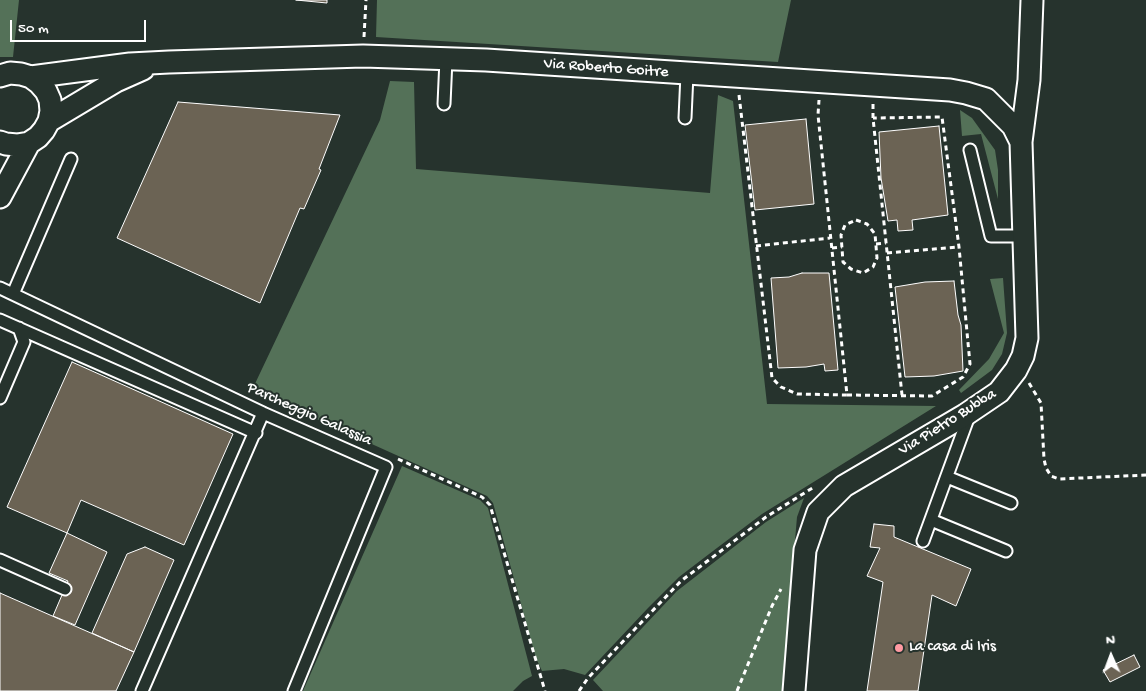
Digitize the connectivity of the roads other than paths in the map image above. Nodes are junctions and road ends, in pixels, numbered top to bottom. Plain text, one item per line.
1 (1032, 0) edge
2 (446, 59) junction
3 (169, 62) junction
4 (687, 74) junction
5 (10, 75) edge
6 (444, 104) dead end
7 (685, 118) dead end
8 (49, 121) junction
9 (0, 142) edge
10 (1021, 142) junction
11 (29, 143) junction
12 (970, 150) dead end
13 (71, 159) dead end
14 (0, 197) edge
15 (1025, 236) junction
16 (0, 288) edge
17 (13, 294) junction
18 (0, 320) edge
19 (19, 328) junction
20 (0, 398) edge
21 (971, 412) junction
22 (263, 413) junction
23 (256, 433) junction
24 (947, 477) junction
25 (1012, 503) dead end
26 (931, 520) junction
27 (923, 541) dead end
28 (1006, 551) dead end
29 (0, 560) edge
30 (65, 589) dead end
31 (142, 691) edge
32 (294, 691) edge
33 (794, 691) edge

1 - 10 street, Via Pietro Bubba
2 - 3 street, Via Roberto Goitre
2 - 4 street, Via Roberto Goitre
2 - 6 lane
3 - 5 street, Via Roberto Goitre
3 - 8 street, Via Roberto Goitre
4 - 7 lane
4 - 10 street, Via Roberto Goitre
5 - 8 street
8 - 11 street
9 - 11 street
10 - 15 street, Via Pietro Bubba
11 - 14 street
12 - 15 lane
13 - 17 lane
15 - 21 street, Via Pietro Bubba
16 - 17 lane, Parcheggio Galassia
17 - 22 lane, Parcheggio Galassia
18 - 19 lane
19 - 20 lane
19 - 23 lane
21 - 24 lane
21 - 33 street, Via Pietro Bubba
22 - 23 lane
22 - 32 lane, Parcheggio Galassia
23 - 31 lane
24 - 25 lane
24 - 26 lane
26 - 27 lane
26 - 28 lane
29 - 30 lane

